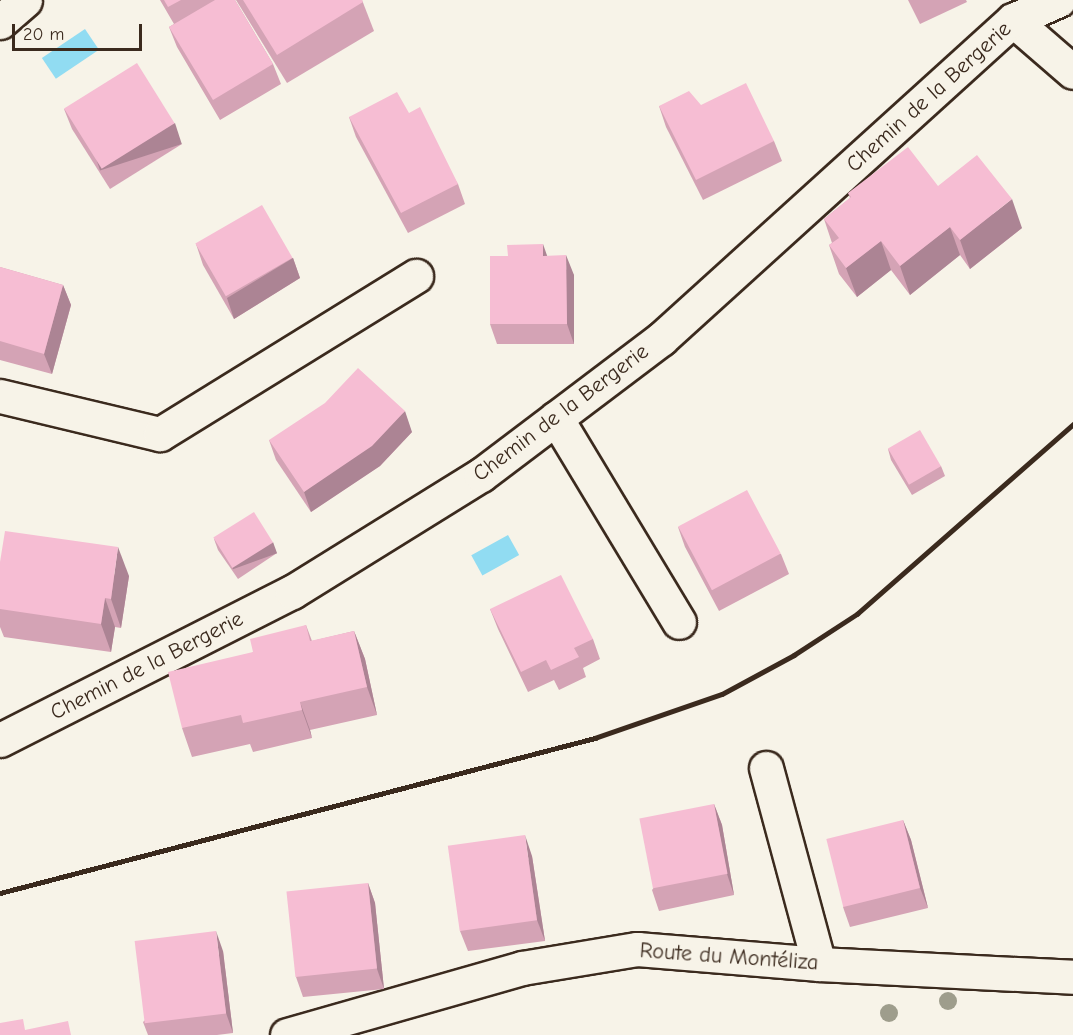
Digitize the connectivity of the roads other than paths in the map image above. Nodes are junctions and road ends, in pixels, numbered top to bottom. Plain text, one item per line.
1 (25, 0) edge
2 (1059, 0) edge
3 (0, 20) edge
4 (1013, 20) junction
5 (1073, 72) edge
6 (416, 276) dead end
7 (0, 396) edge
8 (556, 418) junction
9 (679, 622) dead end
10 (0, 740) edge
11 (766, 768) dead end
12 (819, 964) junction
13 (1073, 977) edge
14 (287, 1035) edge

1 - 3 lane
2 - 4 lane, Chemin de la Bergerie
4 - 5 lane
4 - 8 lane, Chemin de la Bergerie
6 - 7 lane
8 - 9 lane
8 - 10 lane, Chemin de la Bergerie
11 - 12 lane
12 - 13 lane, Route du Montéliza
12 - 14 lane, Route du Montéliza

